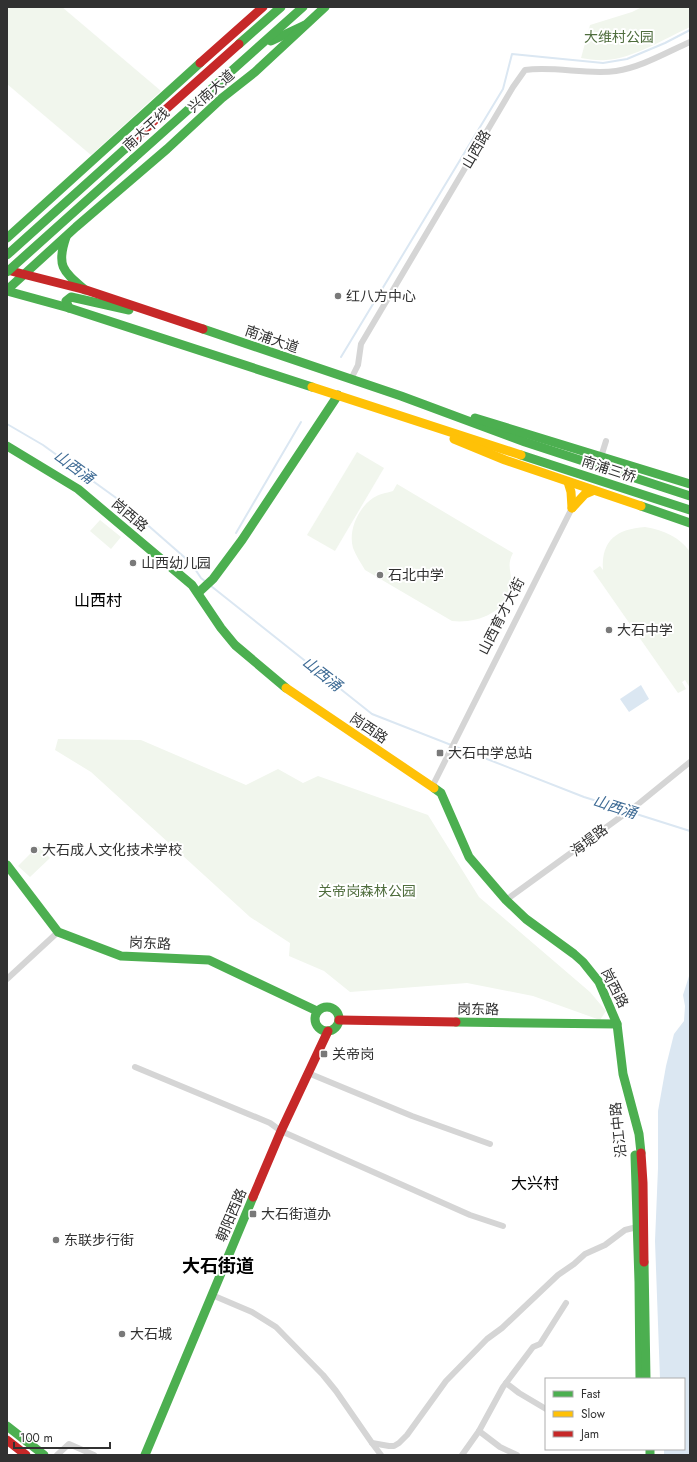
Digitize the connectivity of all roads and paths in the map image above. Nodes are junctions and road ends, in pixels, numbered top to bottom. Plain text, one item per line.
1 (264, 7) edge
2 (269, 7) edge
3 (281, 7) edge
4 (303, 7) edge
5 (325, 7) edge
6 (305, 25) junction
7 (250, 35) junction
8 (690, 42) edge
9 (259, 46) junction
10 (48, 200) junction
11 (76, 227) junction
12 (68, 234) junction
13 (7, 238) edge
14 (7, 255) edge
15 (7, 271) edge
16 (24, 275) junction
17 (7, 290) edge
18 (86, 290) junction
19 (69, 308) junction
20 (150, 313) junction
21 (351, 379) junction
22 (338, 395) junction
23 (400, 396) junction
24 (388, 411) junction
25 (606, 441) dead end
26 (525, 442) joint
27 (7, 446) edge
28 (601, 456) junction
29 (568, 482) junction
30 (690, 484) edge
31 (592, 490) junction
32 (690, 496) edge
33 (572, 508) junction
34 (690, 510) edge
35 (690, 523) edge
36 (201, 590) junction
37 (690, 762) edge
38 (432, 787) junction
39 (7, 865) edge
40 (506, 900) junction
41 (58, 932) junction
42 (7, 979) edge
43 (317, 1011) junction
44 (339, 1020) junction
45 (617, 1024) junction
46 (328, 1031) junction
47 (135, 1067) dead end
48 (308, 1073) junction
49 (628, 1093) joint
50 (282, 1131) junction
51 (490, 1144) dead end
52 (503, 1226) dead end
53 (640, 1226) junction
54 (212, 1295) junction
55 (566, 1303) dead end
56 (640, 1378) edge
57 (646, 1378) edge
58 (506, 1383) junction
59 (545, 1408) edge
60 (7, 1426) edge
61 (479, 1431) junction
62 (7, 1440) edge
63 (372, 1443) junction
64 (26, 1455) edge
65 (44, 1455) edge
66 (57, 1455) edge
67 (94, 1455) edge
68 (145, 1455) edge
69 (381, 1455) edge
70 (462, 1455) edge
71 (517, 1455) edge

1 - 10 main road, 兴南大道
2 - 7 main road
3 - 7 main road, 南大干线
4 - 9 main road, 南大干线
5 - 6 main road, 兴南大道
6 - 9 main road
6 - 11 main road, 兴南大道
7 - 14 main road, 南大干线, bridge
8 - 21 street, 山西路
9 - 15 main road, 南大干线, bridge
10 - 11 main road
10 - 13 main road, 兴南大道
11 - 12 main road, 兴南大道
12 - 16 main road, 兴南大道
12 - 18 main road
15 - 16 main road, 南浦大道
16 - 17 main road, 兴南大道
16 - 18 main road, 南浦大道
17 - 19 main road
18 - 20 main road, 南浦大道
19 - 20 main road
19 - 22 main road
20 - 21 main road, 南浦大道
21 - 23 main road, 南浦大道
22 - 24 main road
22 - 36 main road
23 - 26 main road, 南浦大道
23 - 28 main road
24 - 29 main road
24 - 34 main road, 南浦三桥
25 - 28 street
26 - 32 main road, 南浦三桥
27 - 36 main road, 岗西路
28 - 30 main road
29 - 31 main road
29 - 33 main road
31 - 33 main road
31 - 35 main road
33 - 38 street, 山西育才大街
36 - 38 main road, 岗西路
37 - 40 street, 海堤路
38 - 40 main road, 岗西路
39 - 41 main road
40 - 45 main road, 岗西路
41 - 42 street
41 - 43 main road, 岗东路
43 - 44 main road
43 - 46 main road
44 - 45 main road, 岗东路
44 - 46 main road
45 - 49 main road, 岗西路
46 - 48 main road, 朝阳西路
47 - 50 street
48 - 50 main road, 朝阳西路
48 - 51 street
49 - 53 main road, 沿江中路
50 - 52 street
50 - 54 main road, 朝阳西路
53 - 56 main road, 沿江中路
53 - 57 main road, 沿江中路
53 - 63 street
54 - 63 street
54 - 68 main road, 朝阳西路
55 - 58 street
58 - 59 street
58 - 61 street
60 - 65 main road
61 - 70 street
61 - 71 street
62 - 64 main road
63 - 69 street
66 - 67 street

